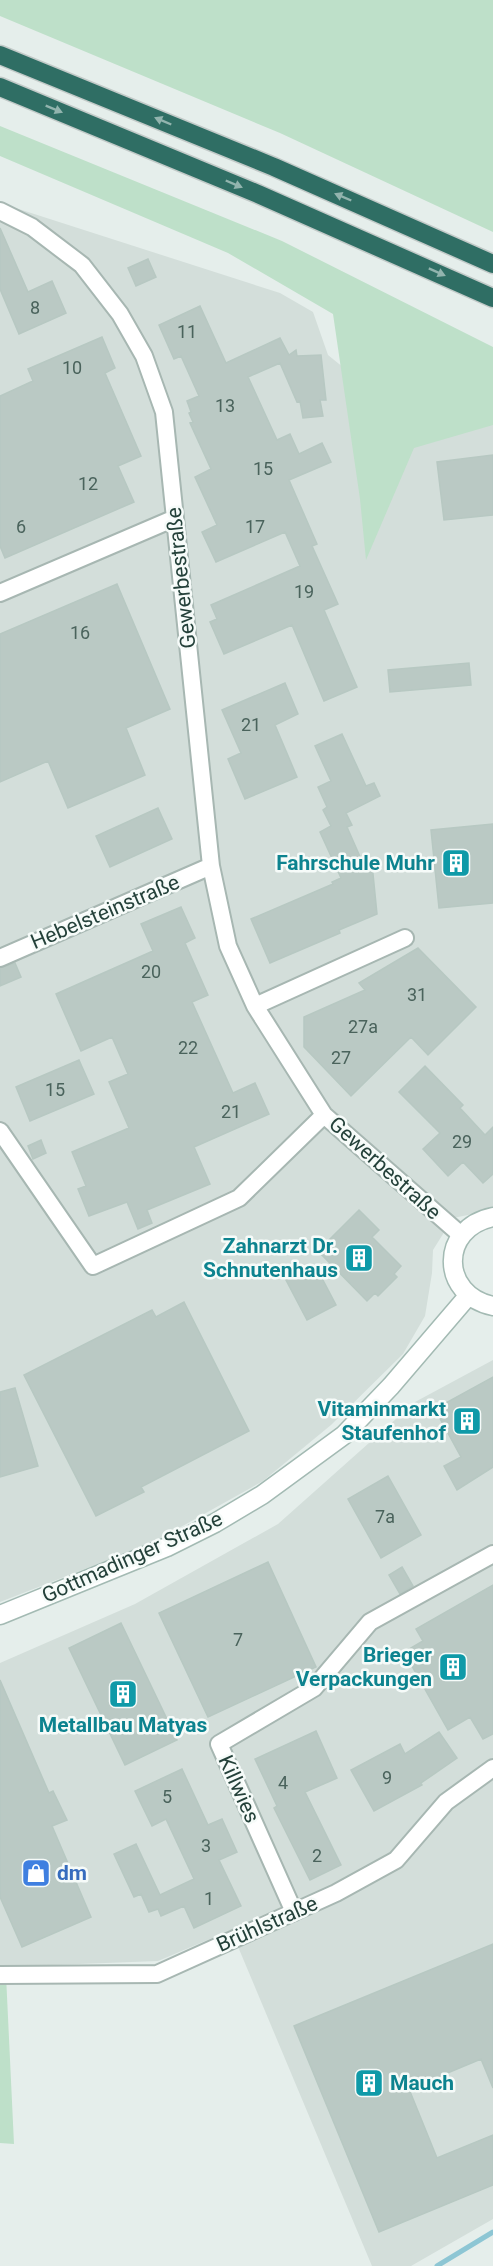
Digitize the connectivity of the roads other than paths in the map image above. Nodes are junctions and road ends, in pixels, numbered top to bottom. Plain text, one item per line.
1 (0, 55) edge
2 (0, 87) edge
3 (0, 211) edge
4 (493, 264) edge
5 (493, 298) edge
6 (175, 518) junction
7 (0, 593) edge
8 (211, 866) junction
9 (405, 938) dead end
10 (0, 958) edge
11 (255, 1005) junction
12 (324, 1115) junction
13 (0, 1131) edge
14 (493, 1217) edge
15 (461, 1235) junction
16 (468, 1296) junction
17 (493, 1306) edge
18 (493, 1554) edge
19 (0, 1615) edge
20 (493, 1768) edge
21 (294, 1912) junction
22 (0, 1975) edge

4 -> 1 highway
2 -> 5 highway
3 - 6 street, Gewerbestraße
6 - 7 street
6 - 8 street, Gewerbestraße
8 - 10 street, Hebelsteinstraße
8 - 11 street, Gewerbestraße
9 - 11 street
11 - 12 street, Gewerbestraße
12 - 13 street
12 - 15 street, Gewerbestraße
14 - 15 main road
15 - 16 main road
16 - 17 main road
16 - 19 main road, Gottmadinger Straße
18 - 21 street, Killwies
20 - 21 street, Brühlstraße
21 - 22 street, Brühlstraße

